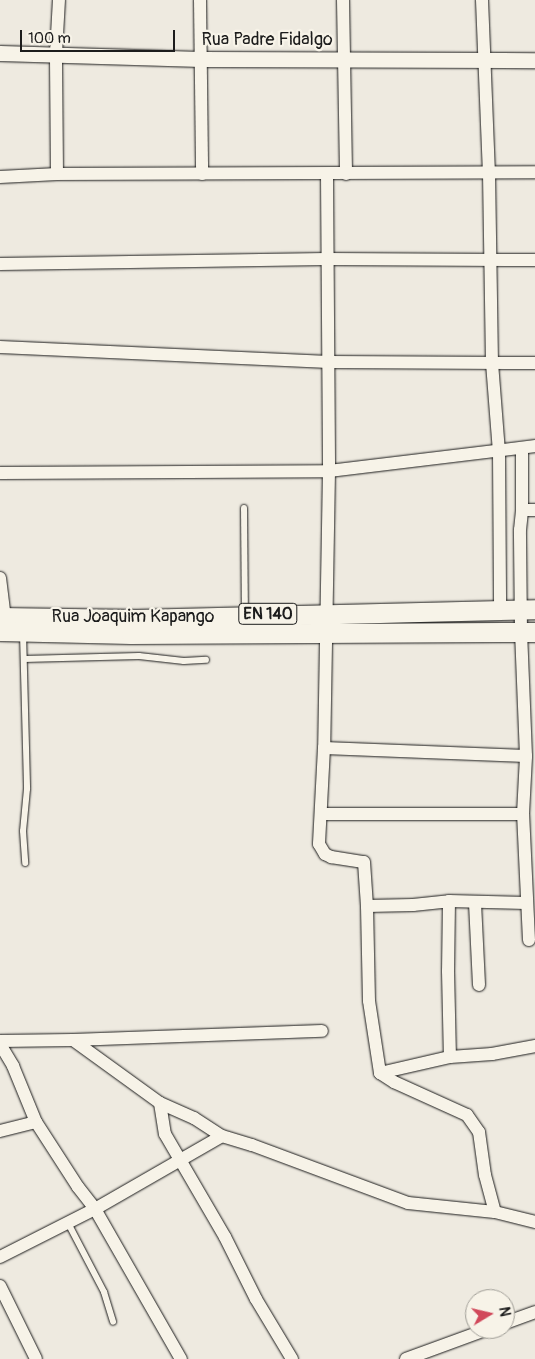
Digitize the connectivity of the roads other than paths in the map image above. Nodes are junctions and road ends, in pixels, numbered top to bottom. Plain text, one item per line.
1 (59, 0) edge
2 (200, 0) edge
3 (343, 0) edge
4 (482, 0) edge
5 (0, 52) edge
6 (56, 53) junction
7 (345, 58) junction
8 (201, 59) junction
9 (483, 60) junction
10 (535, 60) edge
11 (535, 172) edge
12 (57, 174) junction
13 (202, 174) junction
14 (326, 174) junction
15 (346, 174) junction
16 (490, 174) junction
17 (0, 177) edge
18 (326, 259) junction
19 (535, 260) edge
20 (490, 261) junction
21 (0, 264) edge
22 (0, 347) edge
23 (329, 362) junction
24 (492, 362) junction
25 (535, 363) edge
26 (535, 446) edge
27 (522, 448) junction
28 (499, 452) junction
29 (328, 471) junction
30 (0, 473) edge
31 (244, 508) dead end
32 (522, 510) junction
33 (535, 510) edge
34 (0, 578) edge
35 (528, 609) edge
36 (500, 611) junction
37 (326, 613) junction
38 (245, 615) junction
39 (2, 622) edge
40 (23, 632) junction
41 (528, 632) edge
42 (326, 633) junction
43 (24, 659) junction
44 (206, 660) dead end
45 (324, 748) junction
46 (526, 756) junction
47 (321, 814) junction
48 (523, 814) junction
49 (25, 863) dead end
50 (449, 901) junction
51 (475, 902) junction
52 (526, 903) junction
53 (367, 906) junction
54 (529, 940) dead end
55 (479, 985) dead end
56 (322, 1031) dead end
57 (73, 1040) junction
58 (0, 1042) edge
59 (535, 1046) edge
60 (450, 1057) junction
61 (380, 1073) junction
62 (160, 1103) junction
63 (36, 1122) junction
64 (0, 1131) edge
65 (222, 1136) junction
66 (179, 1160) junction
67 (95, 1209) junction
68 (495, 1212) junction
69 (535, 1222) edge
70 (68, 1223) junction
71 (0, 1257) edge
72 (0, 1286) edge
73 (535, 1312) edge
74 (515, 1319) edge
75 (113, 1322) dead end
76 (465, 1337) edge
77 (36, 1359) edge
78 (181, 1359) edge
79 (292, 1359) edge
80 (406, 1359) edge

1 - 6 street
2 - 8 street
3 - 7 street
4 - 9 street
5 - 6 street, Rua Padre Fidalgo
6 - 8 street, Rua Padre Fidalgo
6 - 12 street
7 - 8 street, Rua Padre Fidalgo
7 - 9 street, Rua Padre Fidalgo
7 - 15 street
8 - 13 street
9 - 10 street, Rua Padre Fidalgo
9 - 16 street
11 - 16 street
12 - 13 street
12 - 17 street
13 - 14 street
14 - 15 street
14 - 18 street
15 - 16 street
16 - 20 street
18 - 20 street
18 - 21 street
18 - 23 street
19 - 20 street
20 - 24 street
22 - 23 street
23 - 24 street
23 - 29 street
24 - 25 street
24 - 28 street
26 - 27 street
27 - 28 street
27 - 32 street
28 - 29 street
28 - 36 street
29 - 30 street
29 - 37 street
31 - 38 lane
32 - 33 street
32 - 35 street
34 - 39 street
35 - 36 main road, Rua Joaquim Kapango / EN 140
35 - 41 street
36 - 37 main road, Rua Joaquim Kapango / EN 140
37 - 38 main road, Rua Joaquim Kapango / EN 140
37 - 42 street
38 - 39 main road, Rua Joaquim Kapango / EN 140
39 - 40 main road, Rua Joaquim Kapango / EN 140
40 - 42 main road, Rua Joaquim Kapango / EN 140
40 - 43 lane
41 - 42 main road, Rua Joaquim Kapango / EN 140
41 - 46 street
42 - 45 street
43 - 44 lane
43 - 49 lane
45 - 46 street
45 - 47 street
46 - 48 street
47 - 48 street
47 - 53 street
48 - 52 street
50 - 51 street
50 - 53 street
50 - 60 street
51 - 52 street
51 - 55 street
52 - 54 street
53 - 61 street
56 - 57 street
57 - 58 street
57 - 62 street
58 - 63 street
59 - 60 street
60 - 61 street
61 - 68 street
62 - 65 street
62 - 66 street
63 - 64 street
63 - 67 street
65 - 66 street
65 - 68 street
66 - 67 street
66 - 79 street
67 - 70 street
67 - 78 street
68 - 69 street
70 - 71 street
70 - 75 lane
72 - 77 street
73 - 74 street
76 - 80 street

